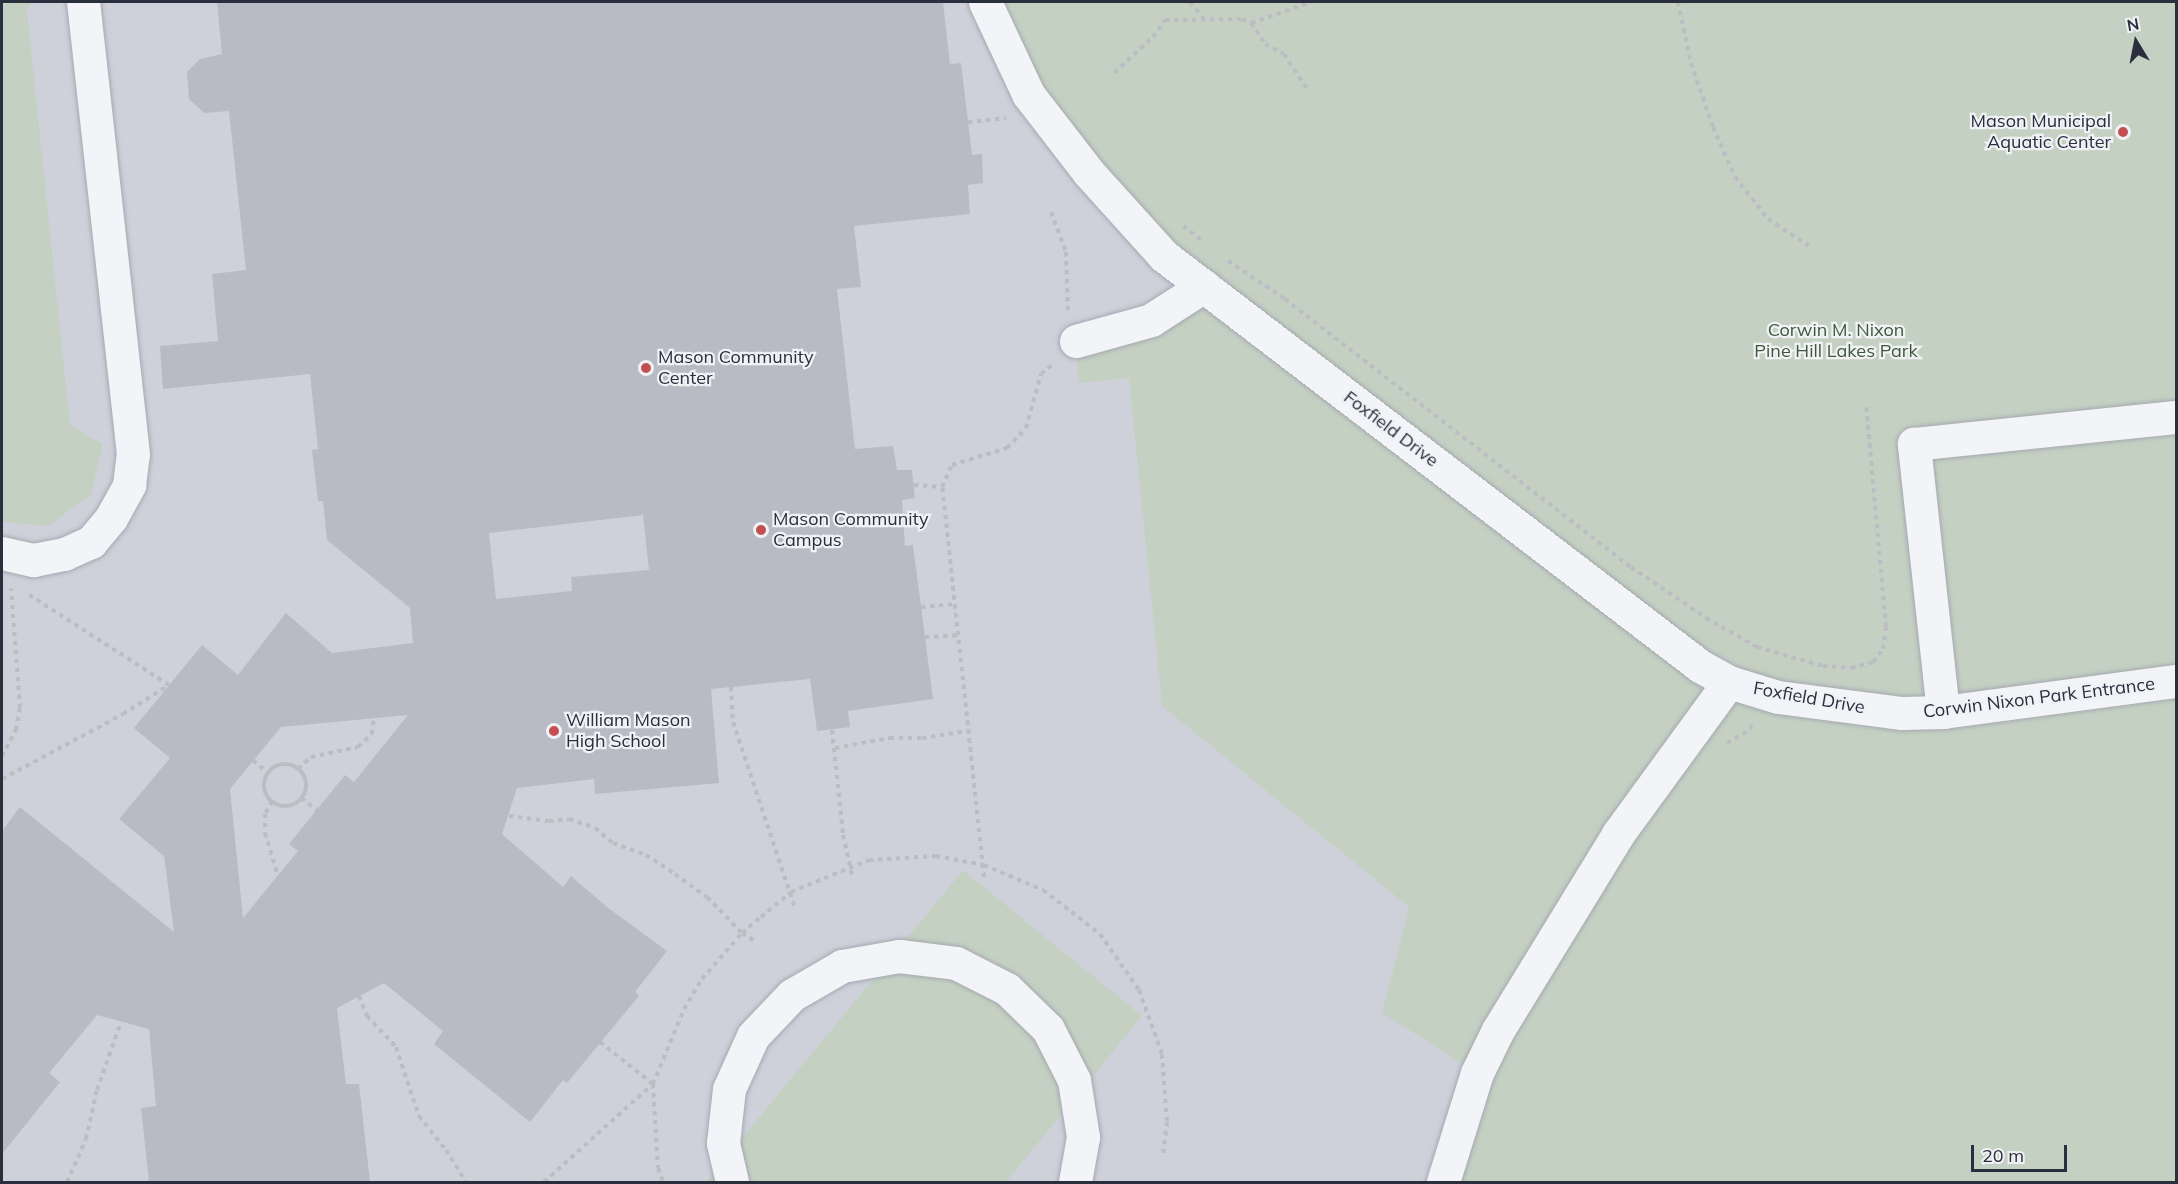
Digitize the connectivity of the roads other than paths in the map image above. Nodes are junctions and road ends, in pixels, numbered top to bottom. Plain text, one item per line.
1 (83, 2) edge
2 (985, 2) edge
3 (1204, 286) junction
4 (1067, 338) road end
5 (2176, 417) edge
6 (2, 553) edge
7 (2176, 681) edge
8 (1729, 682) junction
9 (1943, 712) junction
10 (1902, 713) joint
11 (732, 1182) edge
12 (1075, 1182) edge
13 (1443, 1182) edge

1 - 6 street
2 - 3 street, Foxfield Drive
3 - 4 street
3 - 8 street, Foxfield Drive
5 - 9 street
7 - 9 street, Corwin Nixon Park Entrance
8 - 10 street, Foxfield Drive
8 - 13 street
9 - 10 street, Corwin Nixon Park Entrance
11 - 12 street

